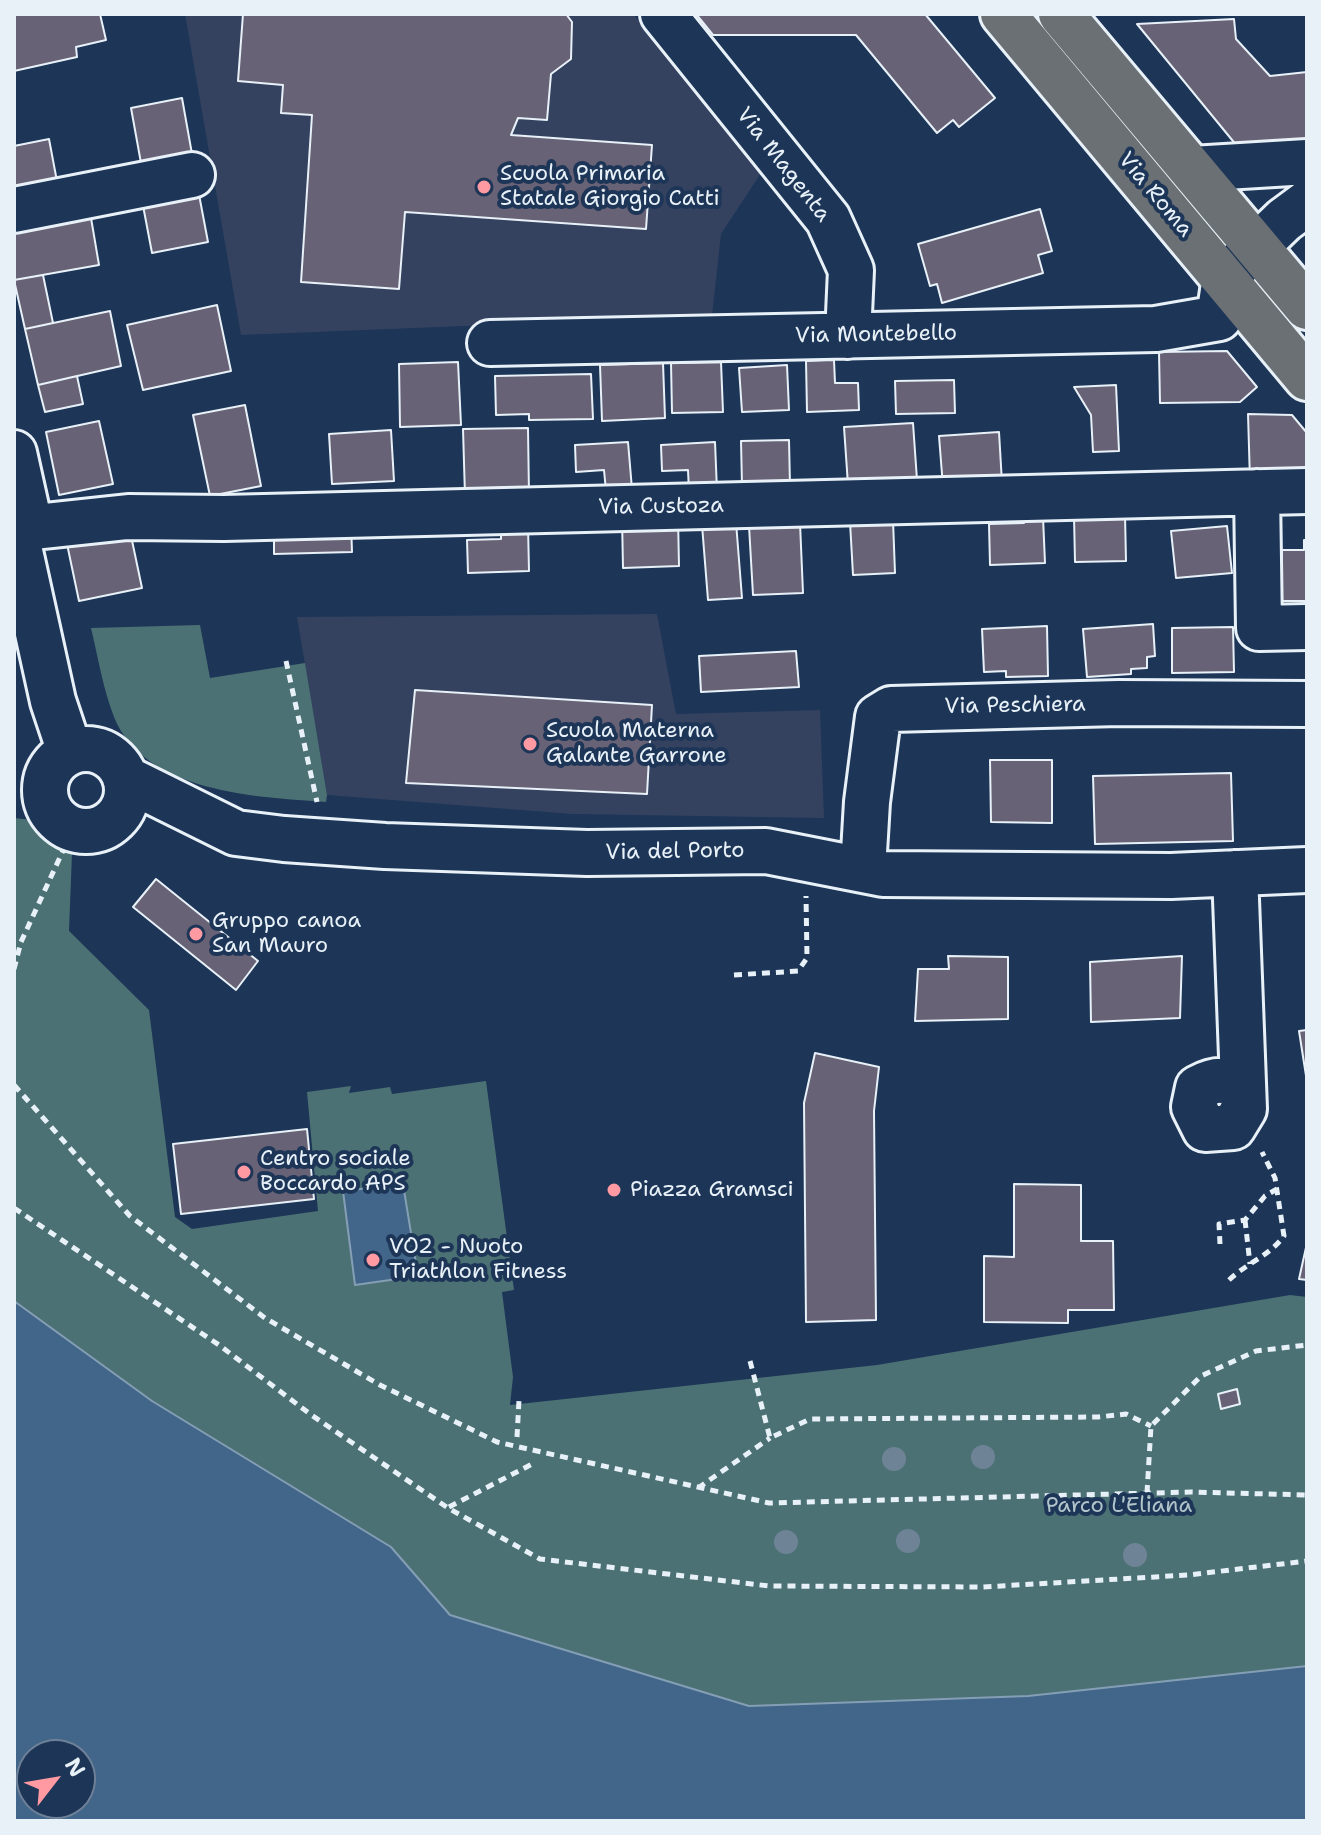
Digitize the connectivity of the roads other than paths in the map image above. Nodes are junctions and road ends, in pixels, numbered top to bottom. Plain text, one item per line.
1 (663, 14) edge
2 (1003, 14) edge
3 (1076, 22) edge
4 (1307, 162) edge
5 (1192, 169) junction
6 (192, 175) dead end
7 (14, 210) edge
8 (1283, 223) edge
9 (1225, 277) junction
10 (1307, 307) edge
11 (848, 336) junction
12 (490, 343) dead end
13 (1307, 378) edge
14 (14, 453) edge
15 (1307, 491) edge
16 (1257, 492) junction
17 (15, 527) edge
18 (1307, 627) edge
19 (1307, 704) edge
20 (70, 752) junction
21 (125, 778) junction
22 (44, 810) edge
23 (863, 869) junction
24 (1307, 870) edge
25 (1235, 873) junction
26 (1240, 1105) road end

1 - 11 street, Via Magenta
2 - 9 main road, Via Roma
3 - 5 main road, Via Roma
4 - 5 street
5 - 8 main road, Via Roma
6 - 7 street
8 - 9 street
8 - 10 main road, Via Roma
9 - 11 street, Via Montebello
9 - 13 main road, Via Roma
11 - 12 street, Via Montebello
14 - 17 street
15 - 16 street, Via Custoza
16 - 17 street, Via Custoza
16 - 18 street
17 - 20 street
19 - 23 street, Via Peschiera
20 - 21 street
20 - 22 street
21 - 22 street
21 - 23 street, Via del Porto
23 - 25 street, Via del Porto
24 - 25 street, Via del Porto
25 - 26 street

